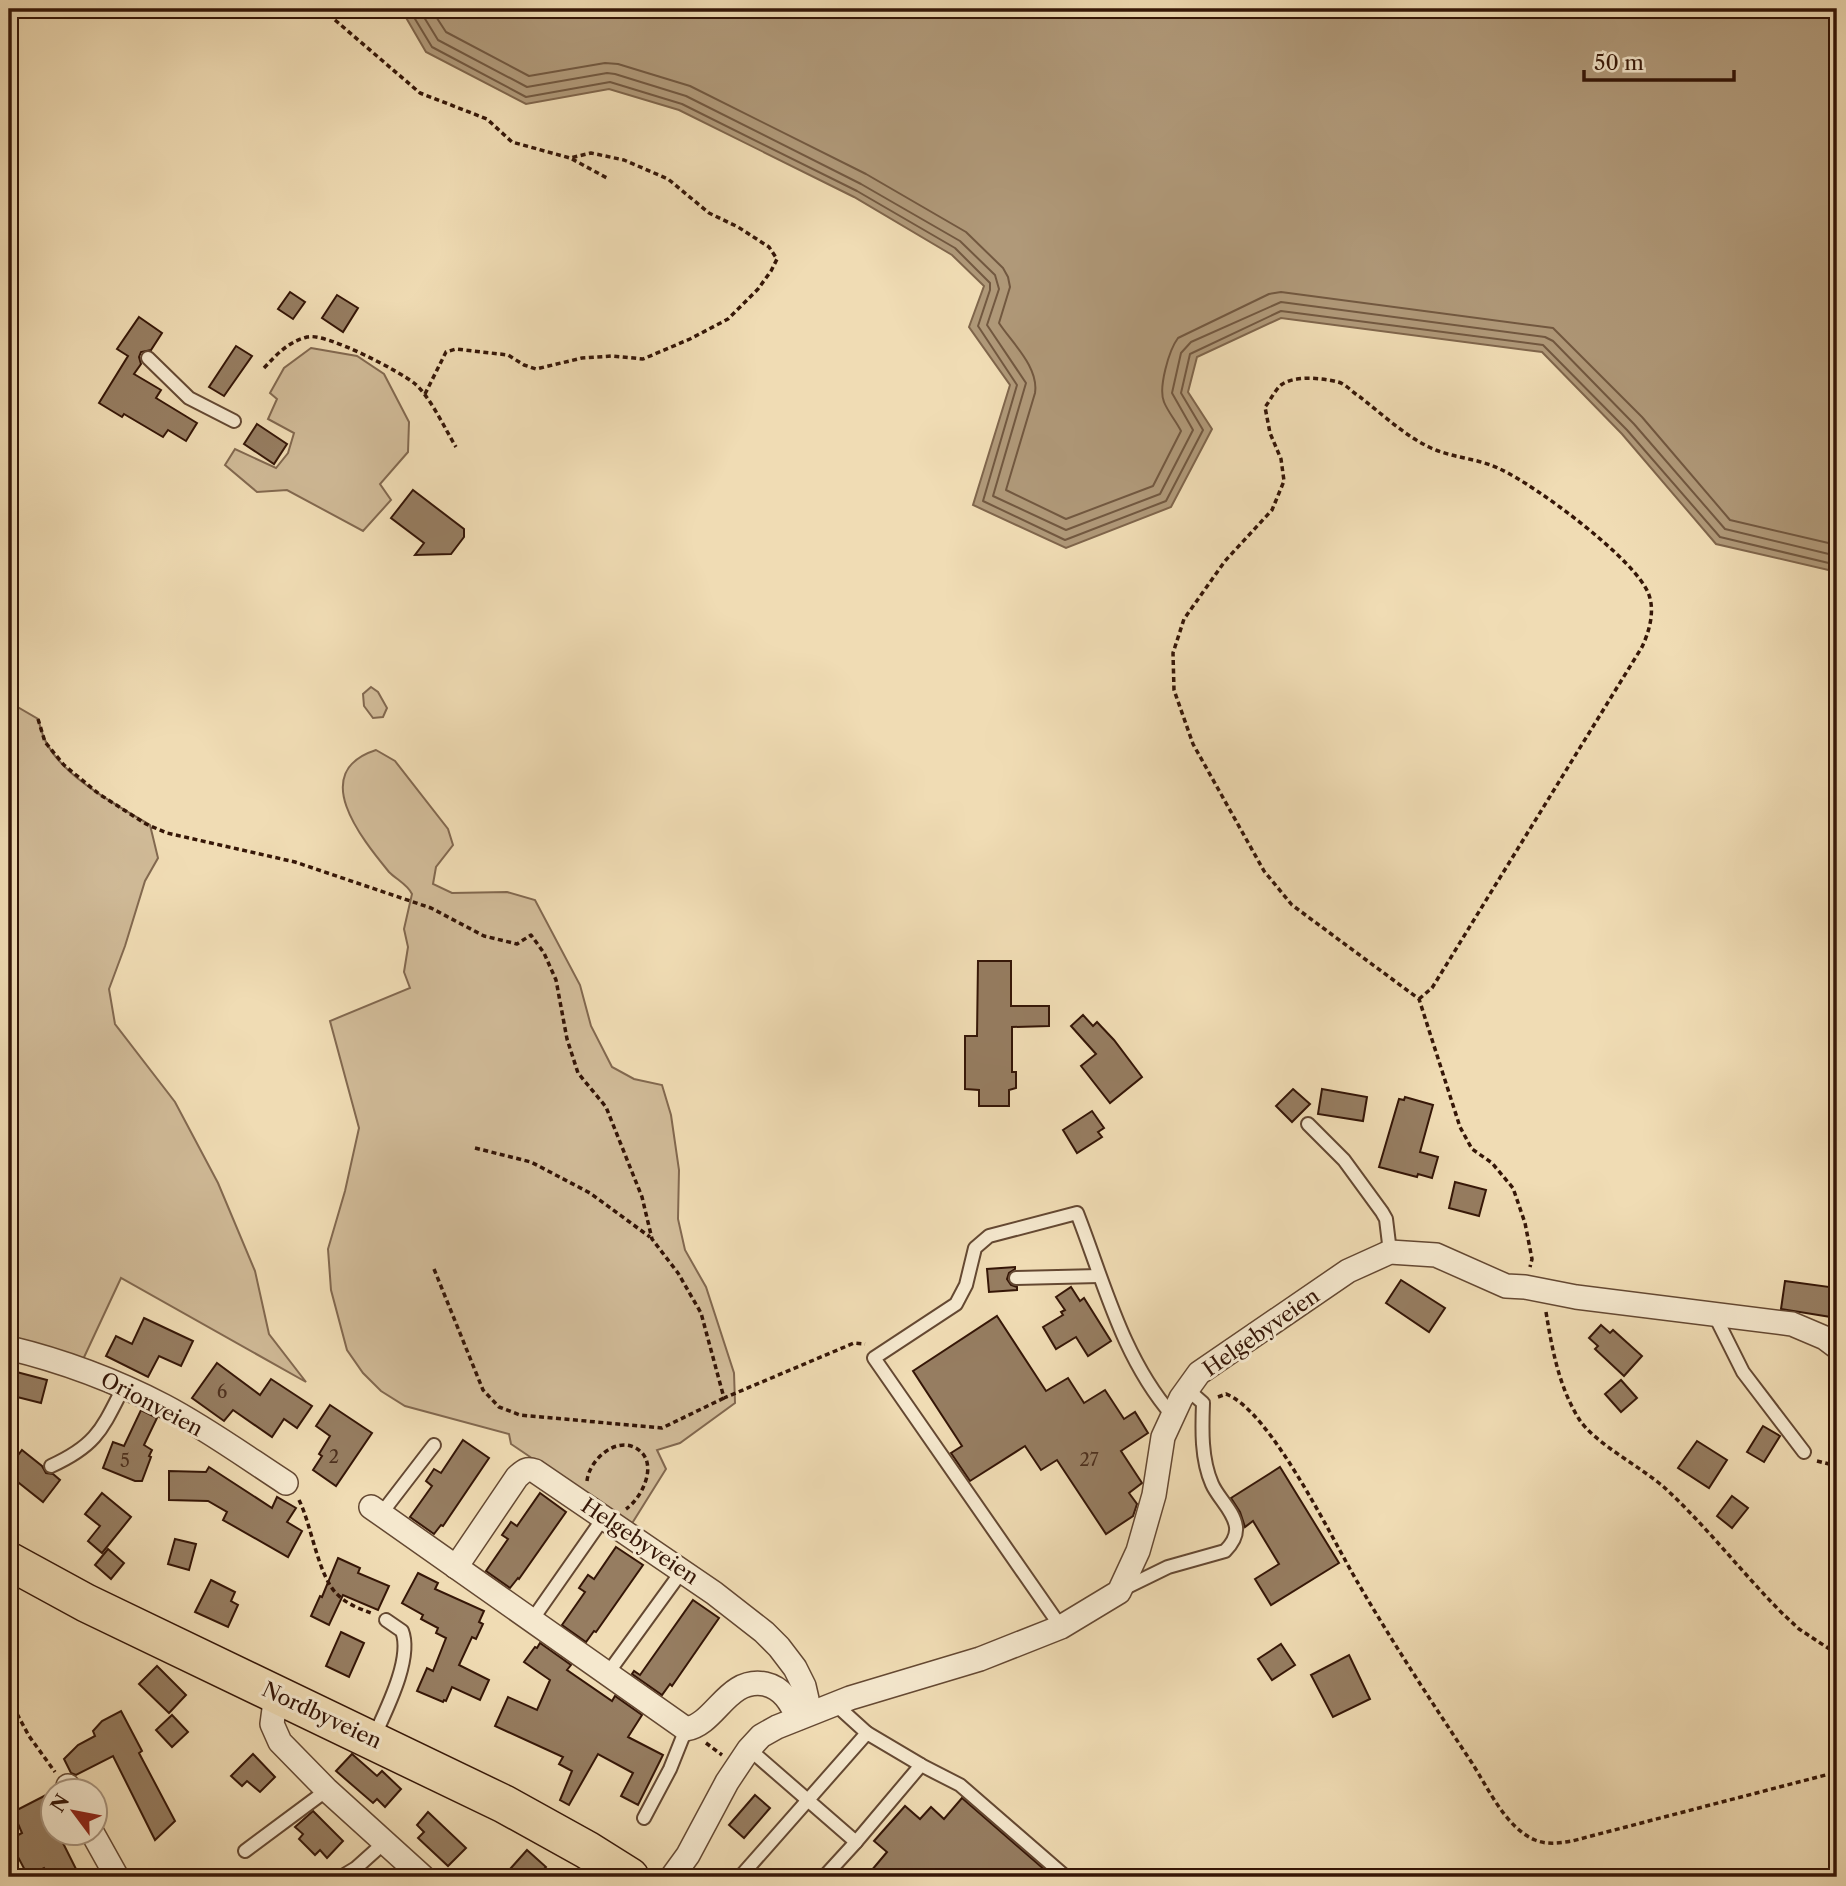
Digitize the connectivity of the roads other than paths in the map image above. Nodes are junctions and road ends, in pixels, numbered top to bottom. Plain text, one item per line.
1 (148, 358) dead end
2 (234, 421) dead end
3 (1308, 1124) dead end
4 (1390, 1252) junction
5 (1098, 1276) junction
6 (1016, 1278) dead end
7 (1714, 1314) junction
8 (1837, 1347) edge
9 (9, 1348) edge
10 (124, 1386) junction
11 (1195, 1396) junction
12 (1172, 1415) junction
13 (434, 1445) dead end
14 (1804, 1452) road end
15 (51, 1466) dead end
16 (286, 1483) road end
17 (599, 1509) junction
18 (376, 1510) joint
19 (9, 1561) edge
20 (456, 1566) junction
21 (682, 1571) junction
22 (1119, 1592) junction
23 (386, 1620) road end
24 (532, 1620) junction
25 (1061, 1627) junction
26 (608, 1673) junction
27 (279, 1695) junction
28 (835, 1704) junction
29 (798, 1718) junction
30 (686, 1728) junction
31 (867, 1732) junction
32 (373, 1739) junction
33 (749, 1749) junction
34 (921, 1765) junction
35 (327, 1790) junction
36 (808, 1800) junction
37 (644, 1818) dead end
38 (385, 1842) junction
39 (856, 1842) junction
40 (101, 1848) edge
41 (245, 1851) dead end
42 (117, 1877) edge
43 (341, 1877) edge
44 (423, 1877) edge
45 (630, 1877) edge
46 (672, 1877) edge
47 (740, 1877) edge
48 (824, 1877) edge
49 (1066, 1877) edge

1 - 2 lane
3 - 4 lane
4 - 7 street, Helgebyveien
4 - 11 street, Helgebyveien
5 - 6 lane
5 - 12 lane
5 - 25 lane
7 - 8 street, Helgebyveien
7 - 14 lane
9 - 10 street, Orionveien
10 - 15 lane
10 - 16 street, Orionveien
11 - 12 street, Helgebyveien
11 - 22 lane
12 - 22 street, Helgebyveien
13 - 18 lane
17 - 20 street, Helgebyveien
17 - 21 street, Helgebyveien
17 - 24 lane
18 - 20 street
19 - 27 main road, Nordbyveien
20 - 24 street
21 - 26 lane
21 - 29 street, Helgebyveien
22 - 25 street
23 - 32 lane
24 - 26 street
25 - 28 street
26 - 30 street
27 - 32 main road, Nordbyveien
27 - 35 street
28 - 29 street
28 - 31 lane
29 - 30 street
29 - 33 street
30 - 37 lane
31 - 34 lane
31 - 36 lane
32 - 45 main road, Nordbyveien
33 - 36 lane
33 - 46 street
34 - 39 lane
34 - 49 lane
35 - 38 street
35 - 41 lane
36 - 39 lane
36 - 47 lane
38 - 43 lane
38 - 44 street
39 - 48 lane
40 - 42 street

